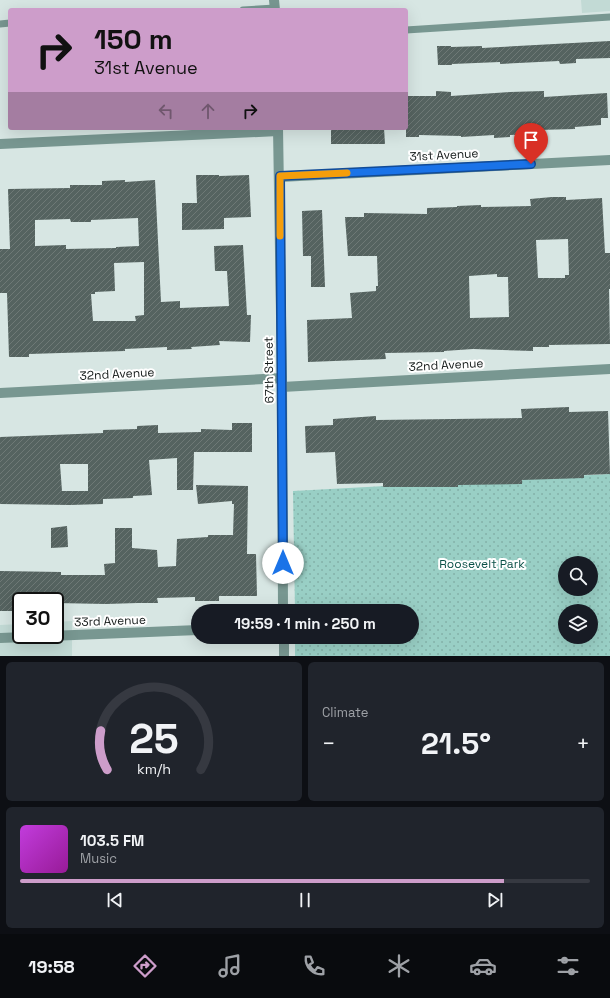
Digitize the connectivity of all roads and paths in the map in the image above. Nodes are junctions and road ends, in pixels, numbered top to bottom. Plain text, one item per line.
1 (275, 6) edge
2 (259, 8) edge
3 (610, 17) edge
4 (408, 30) edge
5 (259, 130) edge
6 (278, 130) edge
7 (0, 144) edge
8 (610, 160) edge
9 (280, 176) junction
10 (610, 370) edge
11 (282, 383) junction
12 (0, 393) edge
13 (284, 604) edge
14 (191, 630) edge
15 (0, 638) edge
16 (284, 644) edge
17 (284, 656) edge

1 - 2 lane
3 - 4 lane
5 - 7 street
6 - 9 street, 67th Street
8 - 9 street, 31st Avenue
9 - 11 street, 67th Street
10 - 11 street, 32nd Avenue
11 - 12 street, 32nd Avenue
11 - 13 street, 67th Street
14 - 15 street, 33rd Avenue
16 - 17 street

